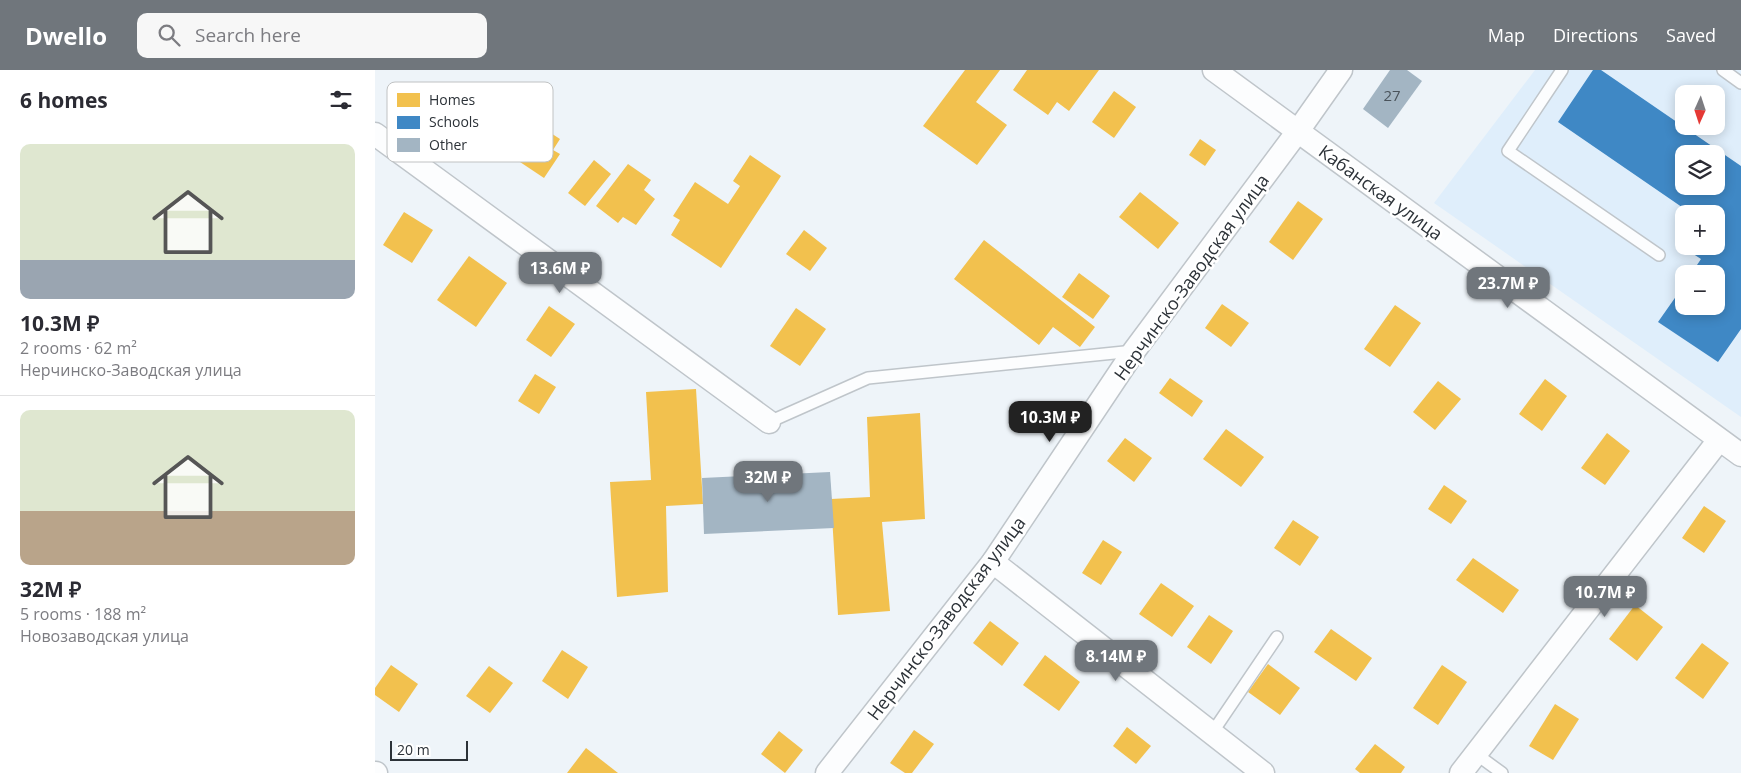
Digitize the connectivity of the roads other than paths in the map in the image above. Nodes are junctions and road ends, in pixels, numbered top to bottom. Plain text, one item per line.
1 (1214, 70) edge
2 (1341, 70) edge
3 (1562, 70) edge
4 (1723, 70) edge
5 (1741, 83) edge
6 (1298, 132) junction
7 (375, 134) edge
8 (387, 143) edge
9 (413, 162) edge
10 (1659, 255) dead end
11 (1135, 350) junction
12 (769, 422) joint
13 (1719, 440) junction
14 (1741, 455) edge
15 (993, 562) junction
16 (1277, 637) dead end
17 (1212, 733) junction
18 (1476, 754) junction
19 (827, 773) edge
20 (1263, 773) edge
21 (1461, 773) edge
22 (1502, 773) edge

1 - 6 street, Кабанская улица
2 - 6 street, Нерчинско-Заводская улица
3 - 10 lane
4 - 5 lane
6 - 11 street, Нерчинско-Заводская улица
6 - 13 street, Кабанская улица
7 - 8 street
9 - 12 street
11 - 12 lane
11 - 15 street, Нерчинско-Заводская улица
13 - 14 street, Кабанская улица
13 - 18 street
15 - 17 street
15 - 19 street, Нерчинско-Заводская улица
16 - 17 lane
17 - 20 street
18 - 21 street
18 - 22 lane

